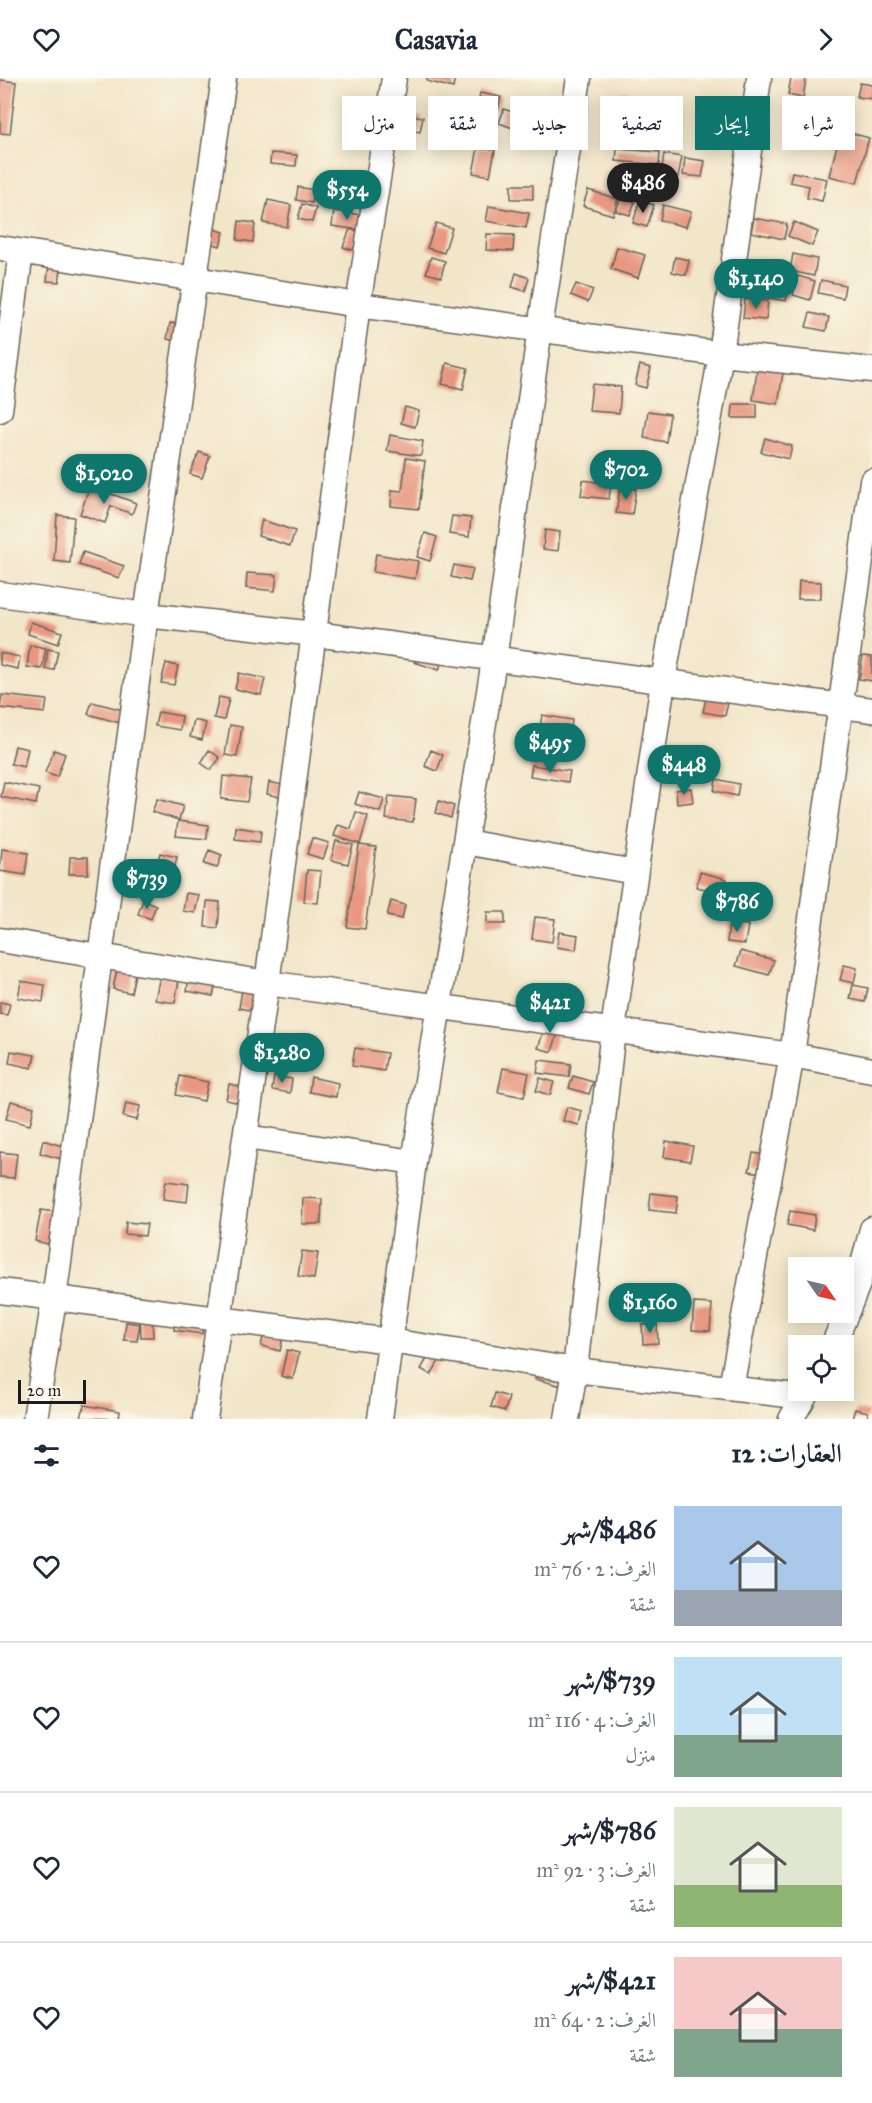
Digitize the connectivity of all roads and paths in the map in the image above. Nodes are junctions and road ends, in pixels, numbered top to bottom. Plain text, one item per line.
1 (224, 78) edge
2 (394, 78) edge
3 (579, 78) edge
4 (759, 78) edge
5 (11, 250) edge
6 (195, 278) junction
7 (358, 305) junction
8 (540, 328) junction
9 (721, 354) junction
10 (872, 370) edge
11 (0, 410) edge
12 (872, 481) edge
13 (0, 594) edge
14 (146, 615) junction
15 (315, 634) junction
16 (494, 660) junction
17 (663, 681) junction
18 (842, 706) junction
19 (872, 710) edge
20 (465, 842) junction
21 (636, 872) junction
22 (0, 940) edge
23 (101, 956) junction
24 (267, 982) junction
25 (438, 1006) junction
26 (613, 1030) junction
27 (792, 1055) junction
28 (872, 1070) edge
29 (246, 1137) junction
30 (414, 1162) junction
31 (872, 1229) edge
32 (0, 1292) edge
33 (54, 1299) junction
34 (221, 1318) junction
35 (837, 1335) edge
36 (390, 1341) junction
37 (575, 1370) junction
38 (731, 1388) junction
39 (788, 1393) edge
40 (802, 1401) edge
41 (35, 1419) edge
42 (205, 1419) edge
43 (380, 1419) edge
44 (567, 1419) edge
45 (791, 1419) edge

1 - 6 street
2 - 7 street
3 - 8 street
4 - 9 street
5 - 6 street
5 - 11 street
6 - 7 street
6 - 14 street
7 - 8 street
7 - 15 street
8 - 9 street
8 - 16 street
9 - 10 street
9 - 17 street
12 - 18 street
13 - 14 street
14 - 15 street
14 - 23 street
15 - 16 street
15 - 24 street
16 - 17 street
16 - 20 street
17 - 18 street
17 - 21 street
18 - 19 street
18 - 27 street
20 - 21 street
20 - 25 street
21 - 26 street
22 - 23 street
23 - 24 street
23 - 33 street
24 - 25 street
24 - 29 street
25 - 26 street
25 - 30 street
26 - 27 street
26 - 37 street
27 - 28 street
27 - 38 street
29 - 30 street
29 - 34 street
30 - 36 street
31 - 35 street
32 - 33 street
33 - 34 street
33 - 41 street
34 - 36 street
34 - 42 street
36 - 37 street
36 - 43 street
37 - 38 street
37 - 44 street
38 - 39 street
40 - 45 street

